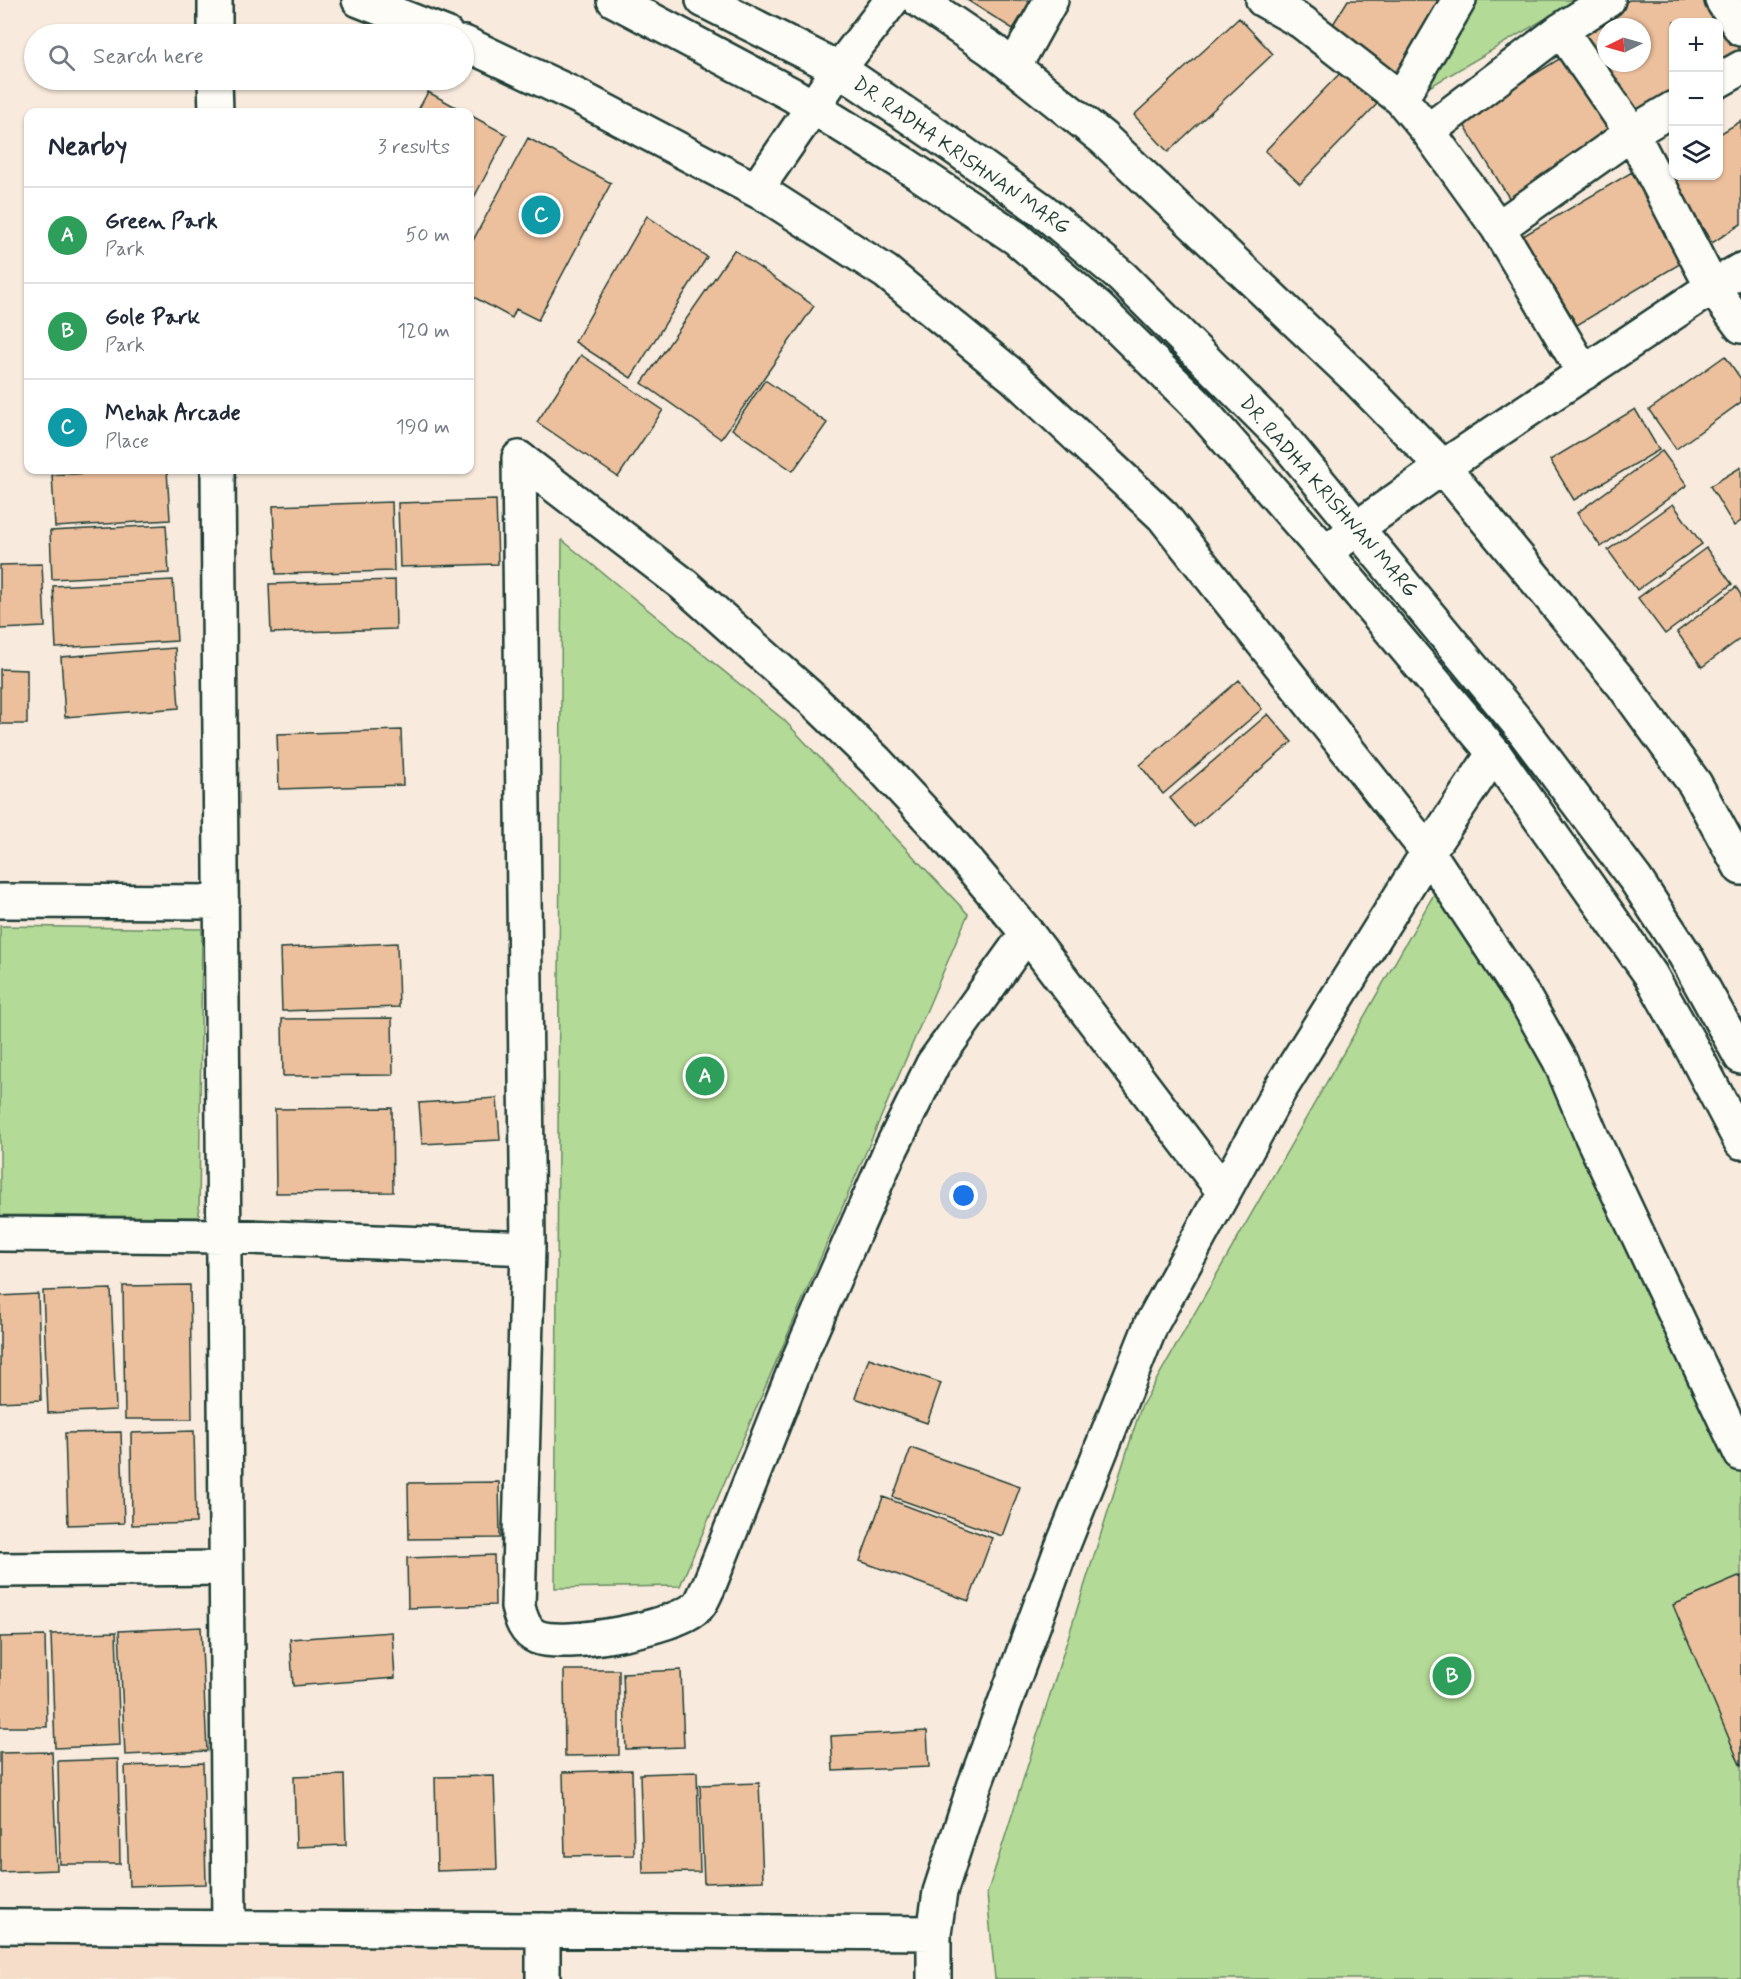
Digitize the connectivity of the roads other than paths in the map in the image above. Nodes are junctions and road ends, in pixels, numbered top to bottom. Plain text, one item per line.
1 (215, 0) edge
2 (359, 0) edge
3 (614, 0) edge
4 (703, 0) edge
5 (892, 0) edge
6 (919, 0) edge
7 (1051, 0) edge
8 (1263, 0) edge
9 (1459, 0) edge
10 (1608, 0) edge
11 (1722, 0) edge
12 (1308, 11) edge
13 (215, 24) edge
14 (420, 24) edge
15 (1741, 29) edge
16 (1561, 30) junction
17 (474, 48) edge
18 (1014, 67) junction
19 (1741, 68) edge
20 (839, 69) junction
21 (1723, 79) edge
22 (215, 90) edge
23 (1401, 99) junction
24 (216, 108) edge
25 (814, 108) junction
26 (1669, 111) edge
27 (1428, 131) junction
28 (1632, 133) junction
29 (756, 190) junction
30 (1498, 228) junction
31 (1741, 270) edge
32 (1712, 287) junction
33 (1741, 326) edge
34 (1584, 374) junction
35 (1443, 467) junction
36 (218, 474) edge
37 (1357, 528) junction
38 (1326, 553) junction
39 (1494, 753) junction
40 (1428, 852) junction
41 (1741, 868) edge
42 (0, 901) edge
43 (222, 902) junction
44 (1027, 933) junction
45 (1741, 1057) edge
46 (1741, 1142) edge
47 (1224, 1192) junction
48 (0, 1234) edge
49 (224, 1236) junction
50 (528, 1248) junction
51 (1741, 1454) edge
52 (226, 1568) junction
53 (0, 1569) edge
54 (0, 1926) edge
55 (229, 1928) junction
56 (543, 1930) junction
57 (934, 1933) junction
58 (543, 1979) edge
59 (934, 1979) edge

1 - 13 street
2 - 14 street
3 - 25 street
4 - 20 street, DR. RADHA KRISHNAN MARG
5 - 20 street
6 - 18 street
7 - 18 street
8 - 12 street
9 - 23 street
10 - 16 street
11 - 15 street
12 - 23 street
16 - 27 street
16 - 28 street
17 - 29 street
18 - 35 street
19 - 21 street
20 - 25 street
20 - 37 street, DR. RADHA KRISHNAN MARG
22 - 24 street
23 - 27 street
25 - 29 street
25 - 38 street
26 - 28 street
27 - 30 street
28 - 30 street
28 - 32 street
29 - 40 street
30 - 34 street
31 - 32 street
32 - 33 street
32 - 34 street
34 - 35 street
35 - 37 street
35 - 41 street
36 - 43 street
37 - 38 street
37 - 45 street, DR. RADHA KRISHNAN MARG
38 - 39 street
39 - 40 street
39 - 46 street
40 - 47 street
40 - 51 street
42 - 43 street
43 - 49 street
44 - 47 street
44 - 50 street
44 - 50 street
47 - 57 street
48 - 49 street
49 - 50 street
49 - 52 street
52 - 53 street
52 - 55 street
54 - 55 street
55 - 56 street
56 - 57 street
56 - 58 street
57 - 59 street

